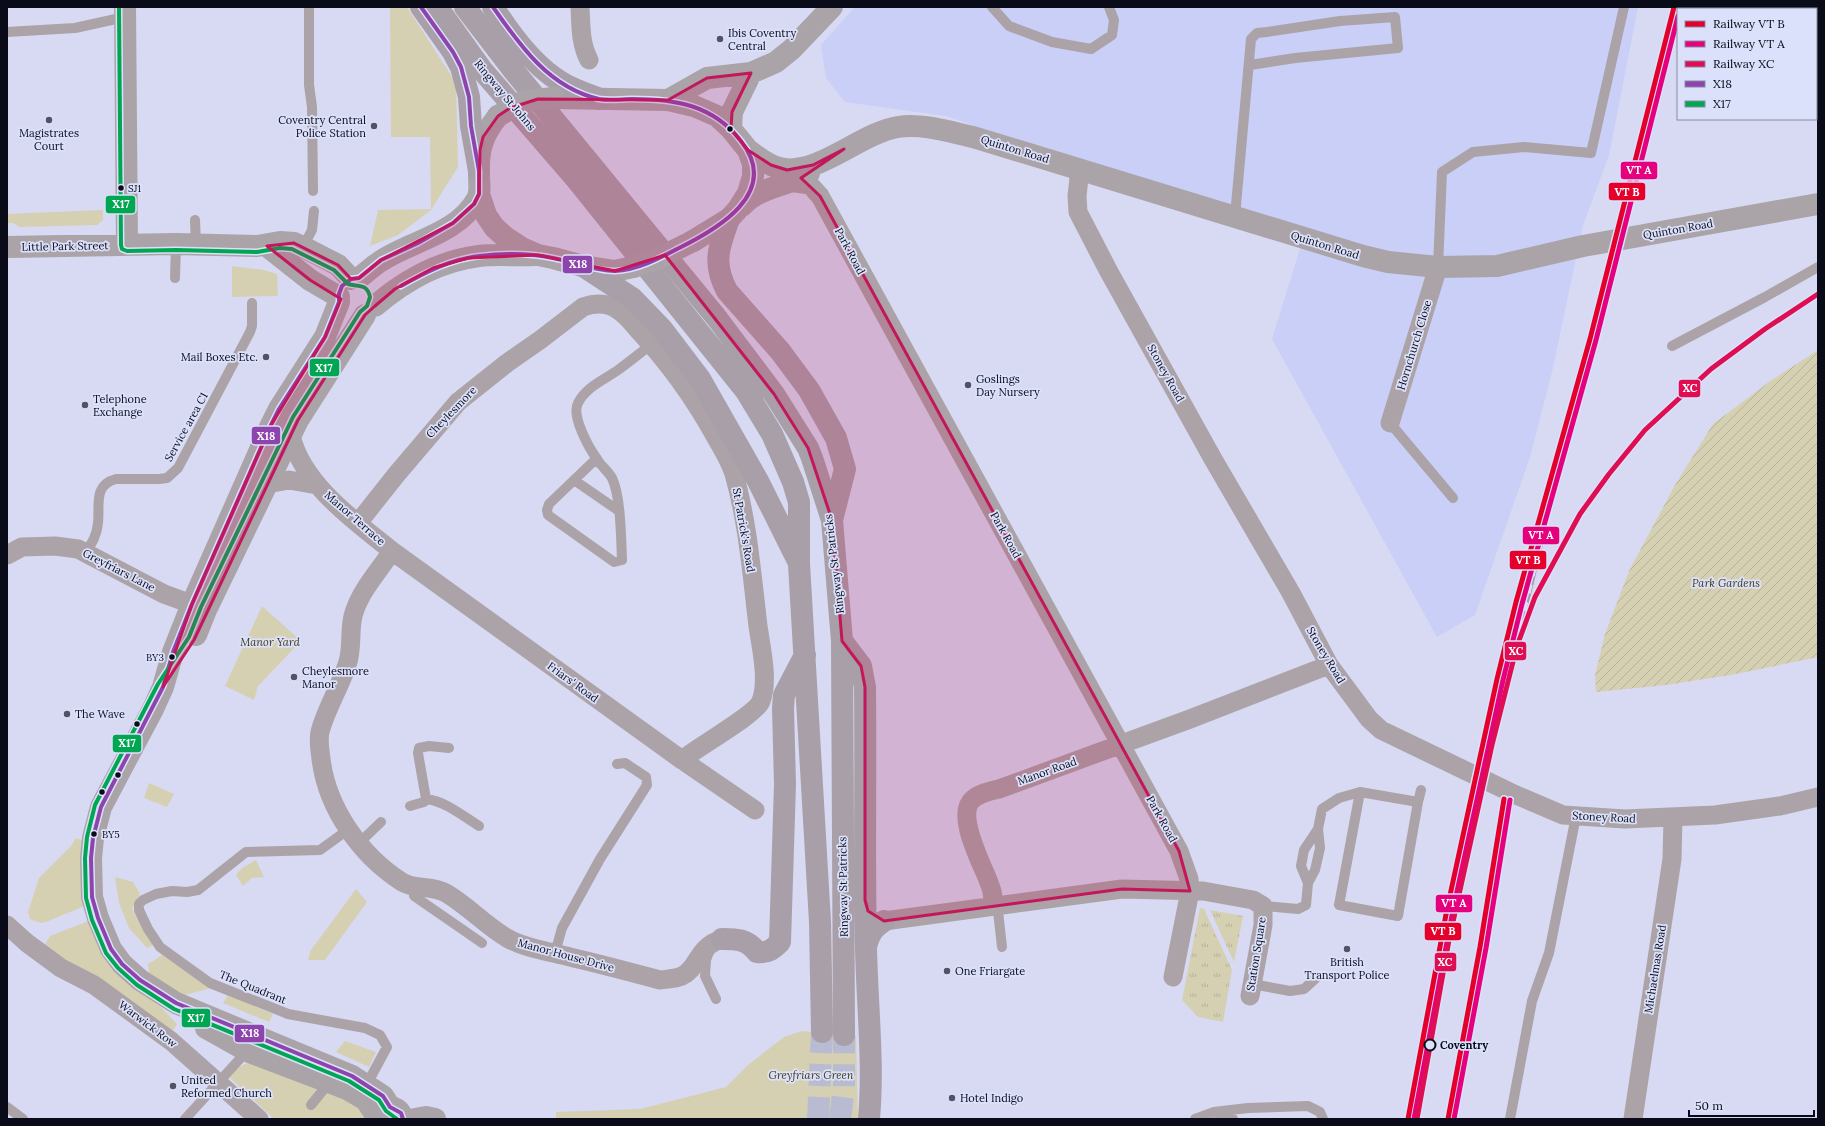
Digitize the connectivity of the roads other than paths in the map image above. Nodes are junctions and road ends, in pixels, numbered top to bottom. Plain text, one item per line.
1 (309, 7) edge
2 (465, 7) edge
3 (493, 7) edge
4 (580, 7) edge
5 (832, 7) edge
6 (992, 7) edge
7 (1109, 7) edge
8 (1624, 7) edge
9 (426, 10) edge
10 (125, 12) edge
11 (7, 32) edge
12 (589, 60) dead end
13 (1250, 65) junction
14 (751, 73) junction
15 (600, 99) junction
16 (668, 100) junction
17 (731, 129) junction
18 (844, 149) junction
19 (748, 150) junction
20 (1080, 169) junction
21 (479, 171) junction
22 (586, 175) junction
23 (800, 184) junction
24 (313, 191) dead end
25 (479, 194) junction
26 (1818, 204) edge
27 (314, 211) dead end
28 (734, 214) junction
29 (1235, 216) junction
30 (195, 220) dead end
31 (186, 244) junction
32 (127, 245) junction
33 (267, 246) junction
34 (7, 247) edge
35 (303, 247) junction
36 (538, 255) junction
37 (293, 266) junction
38 (582, 266) junction
39 (1438, 267) junction
40 (1818, 267) edge
41 (175, 278) dead end
42 (355, 278) junction
43 (339, 300) junction
44 (252, 303) dead end
45 (607, 304) joint
46 (370, 310) junction
47 (652, 344) junction
48 (1672, 346) dead end
49 (1390, 423) joint
50 (291, 436) junction
51 (596, 459) junction
52 (574, 480) junction
53 (267, 484) junction
54 (317, 485) junction
55 (1453, 498) dead end
56 (619, 511) junction
57 (832, 520) junction
58 (358, 524) junction
59 (392, 551) junction
60 (86, 552) junction
61 (7, 555) edge
62 (799, 564) junction
63 (199, 607) junction
64 (842, 641) junction
65 (805, 654) junction
66 (1329, 665) junction
67 (1121, 744) junction
68 (449, 748) dead end
69 (682, 760) junction
70 (617, 764) dead end
71 (1421, 790) dead end
72 (1360, 792) junction
73 (1818, 797) edge
74 (426, 798) junction
75 (1418, 802) junction
76 (410, 806) dead end
77 (755, 810) dead end
78 (1569, 816) junction
79 (1673, 818) junction
80 (382, 822) dead end
81 (478, 826) dead end
82 (1318, 829) junction
83 (354, 836) junction
84 (1308, 883) junction
85 (414, 887) junction
86 (1190, 891) junction
87 (865, 900) junction
88 (990, 906) junction
89 (1263, 906) junction
90 (884, 921) junction
91 (7, 925) edge
92 (718, 941) junction
93 (482, 943) dead end
94 (1002, 946) dead end
95 (866, 948) junction
96 (555, 953) junction
97 (1173, 977) dead end
98 (1315, 979) dead end
99 (1251, 990) joint
100 (716, 999) dead end
101 (176, 1003) junction
102 (822, 1032) tunnel mouth
103 (844, 1035) tunnel mouth
104 (247, 1050) junction
105 (218, 1082) junction
106 (327, 1082) junction
107 (367, 1084) junction
108 (311, 1105) dead end
109 (7, 1107) edge
110 (1214, 1112) junction
111 (386, 1115) edge
112 (23, 1119) edge
113 (185, 1119) edge
114 (259, 1119) edge
115 (415, 1119) edge
116 (435, 1119) edge
117 (869, 1119) edge
118 (1195, 1119) edge
119 (1233, 1119) edge
120 (1323, 1119) edge
121 (1510, 1119) edge
122 (1633, 1119) edge

1 - 24 lane
2 - 22 highway, Ringway St Johns
3 - 15 highway
4 - 12 street
5 - 14 street
6 - 7 lane
8 - 39 lane
9 - 21 highway
9 - 22 highway, Ringway St Johns
10 - 11 lane
10 - 32 street
13 - 13 lane
13 - 29 lane
14 - 16 street
14 - 17 street
15 - 16 street
15 - 21 street, bridge
16 - 17 street
17 - 19 street
18 - 19 street, Quinton Road
18 - 20 street, Quinton Road
18 - 23 street, Quinton Road
19 - 28 street
20 - 29 street, Quinton Road
20 - 66 street, Stoney Road
21 - 25 street
22 - 57 highway, Ringway St Patricks
22 - 62 highway
23 - 28 street, Quinton Road
23 - 67 street, Park Road
25 - 36 street
25 - 42 street
26 - 39 street, Quinton Road
27 - 35 lane
28 - 38 street, Quinton Road, bridge
28 - 57 highway
29 - 39 street, Quinton Road
30 - 31 lane
31 - 32 street, Little Park Street
31 - 33 street, Little Park Street
31 - 41 lane
32 - 34 street, Little Park Street
33 - 35 street, Little Park Street
33 - 37 street
35 - 37 lane
35 - 42 street, Little Park Street
36 - 38 street, Quinton Road
36 - 46 street
37 - 43 street
38 - 62 highway
39 - 49 street, Hornchurch Close
40 - 48 lane
42 - 43 street
42 - 46 street
43 - 46 street
43 - 63 street
44 - 60 lane, Service area C1
45 - 47 street, St Patrick's Road
45 - 58 street, Cheylesmore
46 - 50 street
47 - 51 lane
47 - 69 street, St Patrick's Road
49 - 55 lane
50 - 53 street
50 - 54 street, Manor Terrace
51 - 52 lane
51 - 56 lane
52 - 56 lane
52 - 56 lane
53 - 54 street, Manor Terrace
53 - 63 street
54 - 58 street, Manor Terrace
57 - 64 highway, Ringway St Patricks
58 - 59 street, Manor Terrace
59 - 69 street, Friars' Road
59 - 83 street, Manor House Drive
60 - 61 street, Greyfriars Lane
60 - 63 street, Greyfriars Lane
62 - 65 highway
63 - 101 street
64 - 87 highway
64 - 103 highway, Ringway St Patricks
65 - 92 highway
65 - 102 highway
66 - 67 street, Manor Road
66 - 78 street, Stoney Road
67 - 86 street, Park Road
67 - 88 street, Manor Road
68 - 74 lane
69 - 77 street, Friars' Road
70 - 96 lane
71 - 75 lane
72 - 75 lane
72 - 75 lane
72 - 82 lane
73 - 79 street, Stoney Road
74 - 76 lane
74 - 81 lane
78 - 79 street, Stoney Road
78 - 121 lane
79 - 122 street, Michaelmas Road
80 - 83 lane
82 - 84 lane
82 - 84 lane
83 - 85 street, Manor House Drive
83 - 107 lane, The Quadrant
84 - 89 lane
85 - 93 lane
85 - 96 street, Manor House Drive
86 - 88 street, Station Square
86 - 89 street, Station Square
86 - 97 street
87 - 90 highway
87 - 95 highway
88 - 90 street
88 - 94 lane
89 - 99 street, Station Square
90 - 95 highway
91 - 105 street, Warwick Row
92 - 96 street, Manor House Drive
92 - 100 lane
95 - 117 highway
98 - 99 lane
101 - 104 street
101 - 107 street
104 - 105 lane
104 - 106 street
105 - 113 lane
105 - 114 street, Warwick Row
106 - 108 lane
106 - 111 street
107 - 111 street
109 - 112 lane
110 - 118 lane
110 - 119 lane
110 - 120 lane
115 - 116 street

